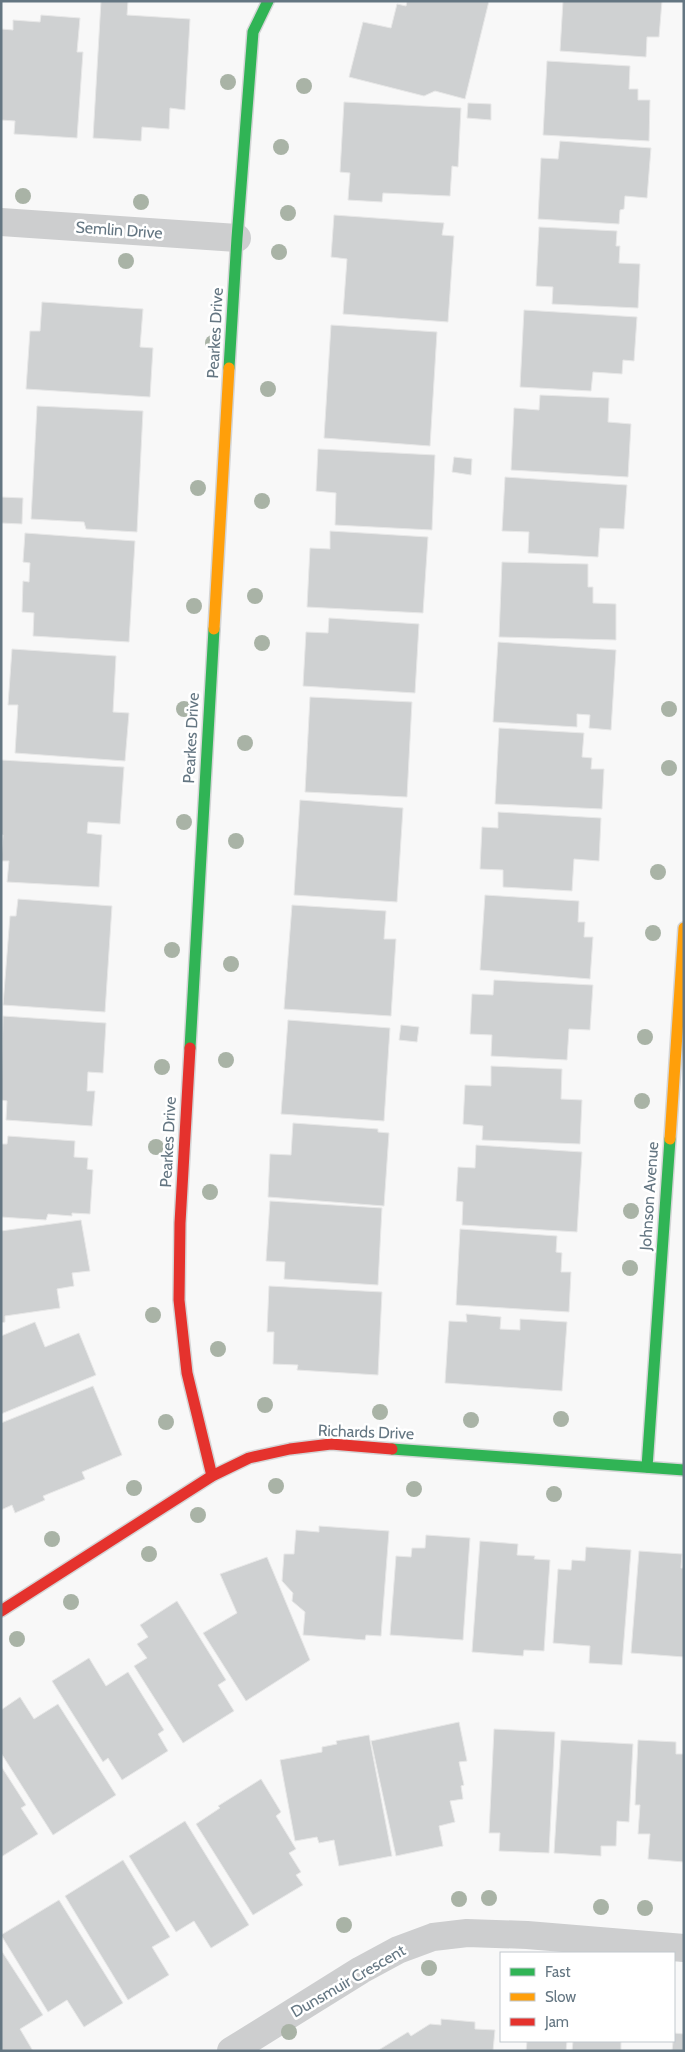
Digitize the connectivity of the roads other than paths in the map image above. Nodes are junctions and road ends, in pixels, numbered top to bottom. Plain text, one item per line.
1 (268, 1) edge
2 (1, 222) edge
3 (237, 238) junction
4 (684, 928) edge
5 (647, 1467) junction
6 (684, 1470) edge
7 (212, 1476) junction
8 (1, 1611) edge
9 (684, 1948) edge
10 (231, 2051) edge

1 - 3 street, Pearkes Drive
2 - 3 street, Semlin Drive
3 - 7 street, Pearkes Drive
4 - 5 street, Johnson Avenue
5 - 6 street, Richards Drive
5 - 7 street, Richards Drive
7 - 8 street, Richards Drive
9 - 10 street, Dunsmuir Crescent

